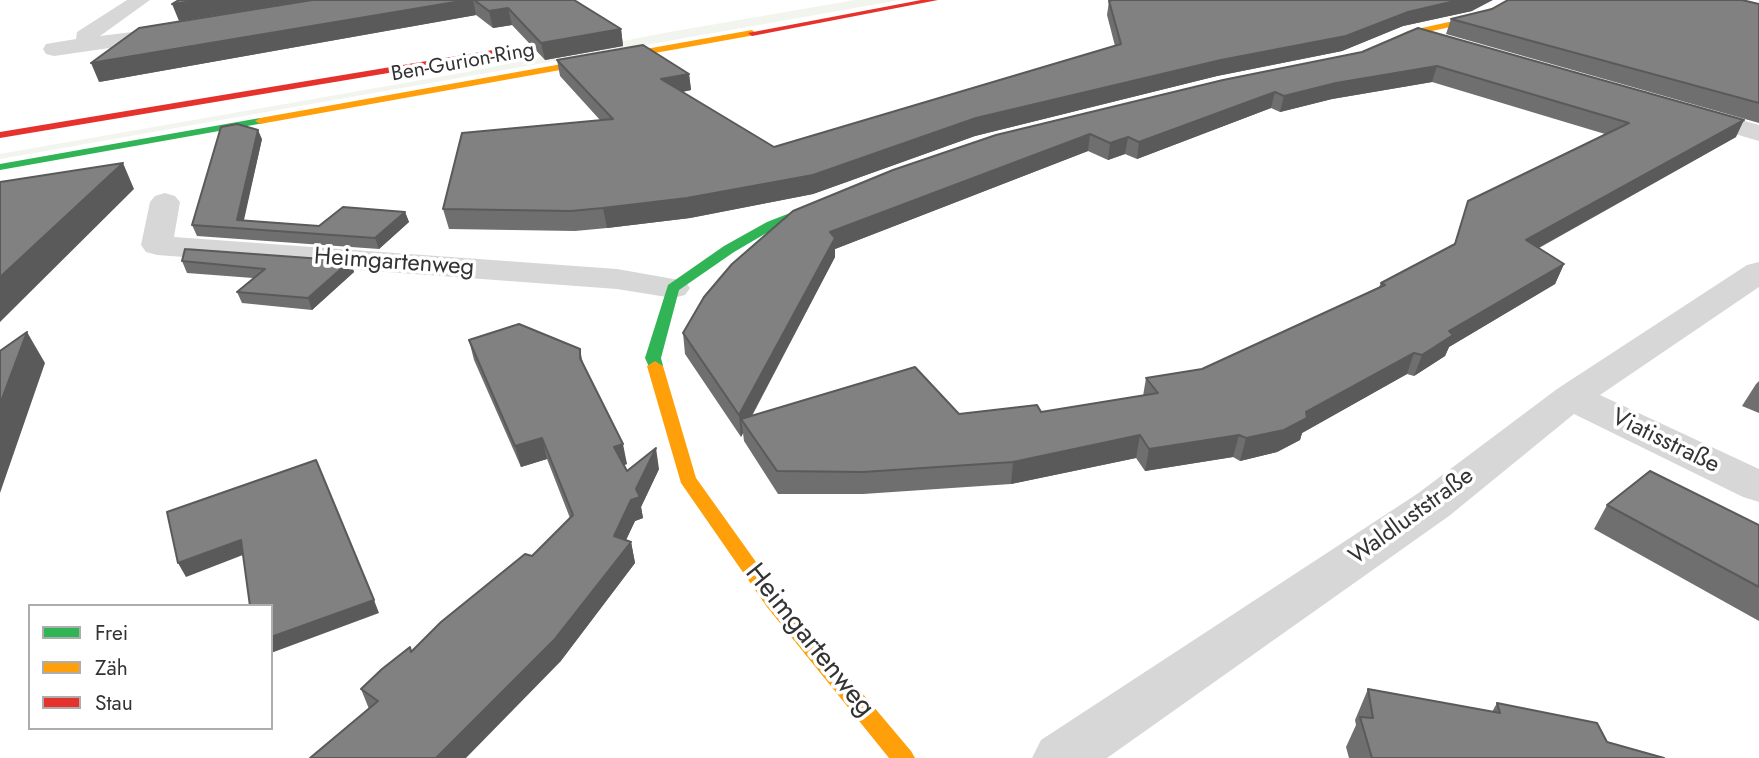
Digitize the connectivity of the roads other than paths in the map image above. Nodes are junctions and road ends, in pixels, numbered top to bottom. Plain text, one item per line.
1 (140, 0) edge
2 (934, 0) edge
3 (1513, 0) edge
4 (188, 30) edge
5 (1411, 33) junction
6 (89, 44) junction
7 (54, 48) dead end
8 (523, 48) edge
9 (1462, 48) edge
10 (1361, 55) edge
11 (1668, 107) edge
12 (1759, 133) edge
13 (0, 135) edge
14 (0, 167) edge
15 (841, 197) edge
16 (164, 202) dead end
17 (1759, 272) edge
18 (673, 288) junction
19 (1572, 397) junction
20 (1759, 487) edge
21 (903, 758) edge
22 (1061, 758) edge

1 - 6 street
2 - 14 main road, Ben-Gurion-Ring
3 - 5 main road
4 - 6 street
5 - 9 street
5 - 10 main road
6 - 7 street
8 - 13 main road, Ben-Gurion-Ring
11 - 12 street
15 - 18 main road
16 - 18 street, Heimgartenweg
17 - 19 street, Waldluststraße
18 - 21 main road, Heimgartenweg
19 - 20 street, Viatisstraße
19 - 22 street, Waldluststraße

